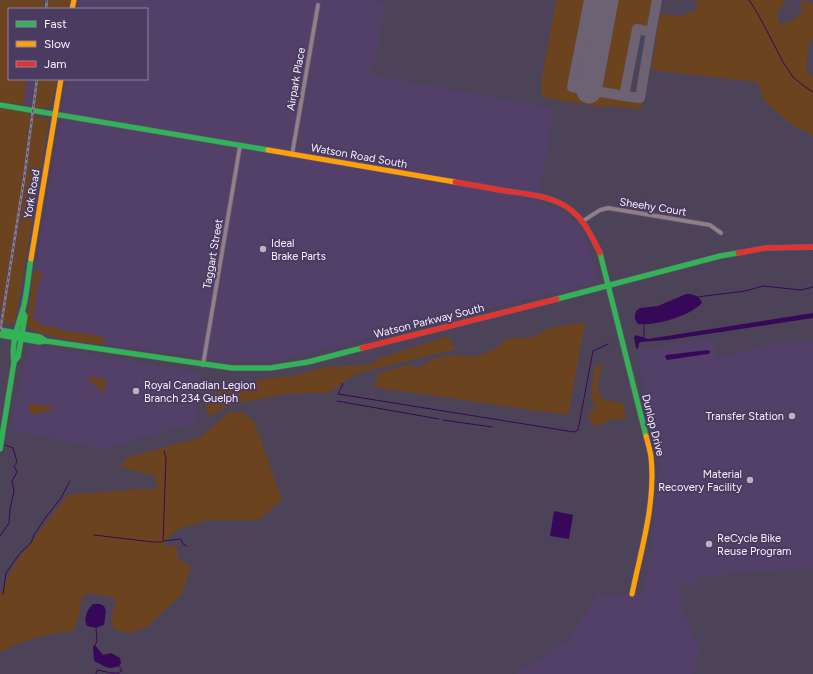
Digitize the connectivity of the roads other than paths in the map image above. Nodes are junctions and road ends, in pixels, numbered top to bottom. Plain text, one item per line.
1 (318, 6) dead end
2 (61, 80) edge
3 (0, 106) edge
4 (56, 115) junction
5 (240, 146) junction
6 (292, 155) junction
7 (583, 221) junction
8 (721, 233) dead end
9 (813, 247) edge
10 (608, 286) junction
11 (0, 330) edge
12 (0, 335) edge
13 (19, 336) junction
14 (203, 365) junction
15 (0, 449) edge
16 (632, 594) dead end

1 - 6 street, Airpark Place
2 - 4 main road, York Road
3 - 4 main road, Watson Road South
4 - 5 main road, Watson Road South
4 - 13 main road, York Road
5 - 6 main road, Watson Road South
5 - 14 street, Taggart Street
6 - 7 main road, Watson Road South
7 - 8 street, Sheehy Court
7 - 10 main road, Watson Road South
9 - 10 main road, Watson Parkway South
10 - 14 main road, Watson Parkway South
10 - 16 main road, Dunlop Drive
11 - 13 main road
12 - 13 main road
13 - 14 main road, Watson Parkway South
13 - 15 main road, York Road

